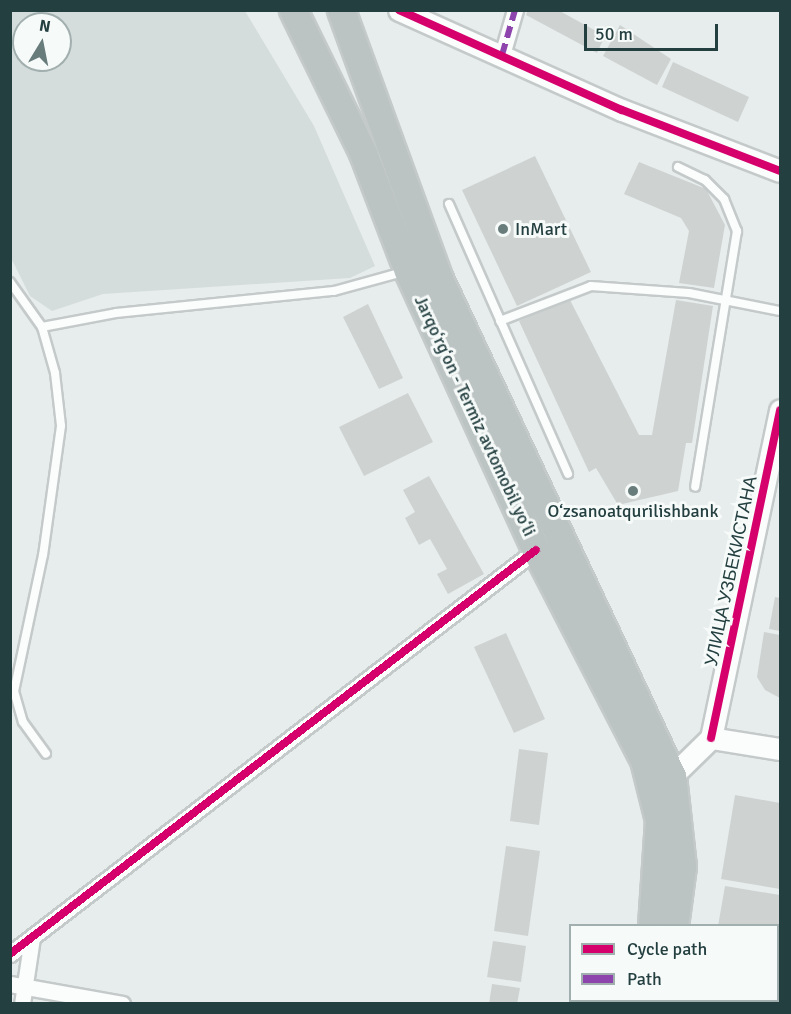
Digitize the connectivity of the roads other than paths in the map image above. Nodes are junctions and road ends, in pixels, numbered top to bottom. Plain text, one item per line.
1 (293, 10) edge
2 (342, 10) edge
3 (399, 10) edge
4 (515, 10) edge
5 (502, 55) junction
6 (678, 167) dead end
7 (780, 171) edge
8 (449, 204) dead end
9 (408, 271) junction
10 (10, 282) edge
11 (728, 301) junction
12 (780, 311) edge
13 (500, 321) junction
14 (42, 327) junction
15 (780, 410) edge
16 (567, 474) dead end
17 (694, 487) dead end
18 (536, 550) junction
19 (711, 738) junction
20 (780, 749) edge
21 (46, 754) dead end
22 (672, 776) junction
23 (652, 924) edge
24 (674, 924) edge
25 (32, 938) junction
26 (10, 954) edge
27 (17, 986) edge
28 (22, 1004) edge
29 (122, 1004) edge

1 - 9 highway, Jarqoʻrgʻon - Termiz avtomobil yoʻli
2 - 22 highway, Jarqoʻrgʻon - Termiz avtomobil yoʻli
3 - 5 street
4 - 5 street
5 - 7 street
6 - 11 lane
8 - 13 lane
9 - 14 lane
9 - 18 highway, Jarqoʻrgʻon - Termiz avtomobil yoʻli
10 - 14 lane
11 - 12 lane
11 - 13 lane
11 - 17 lane
13 - 16 lane
14 - 21 lane
15 - 19 street, УЛИЦА УЗБЕКИСТАНА
18 - 23 highway, Jarqoʻrgʻon - Termiz avtomobil yoʻli
18 - 25 street
19 - 20 street
19 - 22 street
22 - 24 highway, Jarqoʻrgʻon - Termiz avtomobil yoʻli
25 - 26 street
25 - 27 street
27 - 28 street
27 - 29 street

